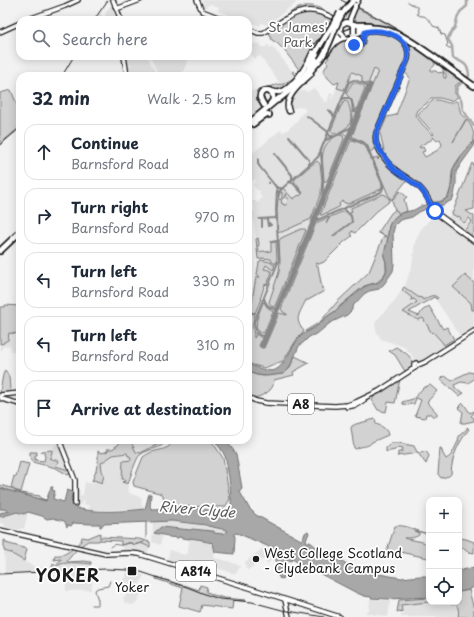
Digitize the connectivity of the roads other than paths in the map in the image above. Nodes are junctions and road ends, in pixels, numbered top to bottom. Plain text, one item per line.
1 (79, 0) edge
2 (196, 0) edge
3 (358, 0) edge
4 (139, 1) edge
5 (353, 3) edge
6 (116, 5) edge
7 (296, 9) dead end
8 (324, 9) dead end
9 (290, 11) dead end
10 (330, 12) dead end
11 (38, 16) edge
12 (120, 16) edge
13 (215, 16) edge
14 (16, 25) edge
15 (346, 26) junction
16 (385, 29) junction
17 (252, 30) edge
18 (252, 31) edge
19 (0, 32) edge
20 (334, 34) junction
21 (350, 37) junction
22 (339, 39) junction
23 (314, 58) junction
24 (125, 60) edge
25 (309, 68) junction
26 (127, 72) edge
27 (474, 85) edge
28 (284, 93) junction
29 (278, 100) junction
30 (264, 107) junction
31 (289, 111) dead end
32 (270, 115) dead end
33 (252, 120) edge
34 (252, 121) edge
35 (252, 123) edge
36 (16, 235) edge
37 (474, 241) edge
38 (0, 250) edge
39 (474, 331) edge
40 (16, 393) edge
41 (0, 395) edge
42 (252, 399) edge
43 (362, 401) junction
44 (16, 403) edge
45 (338, 406) junction
46 (61, 444) edge
47 (75, 504) dead end
48 (0, 530) edge
49 (285, 600) junction
50 (289, 617) edge
51 (340, 617) edge

1 - 11 main road
2 - 13 main road
3 - 5 highway
4 - 6 main road
5 - 15 highway
5 - 28 highway, bridge
5 - 29 highway, bridge
6 - 12 main road
7 - 18 main road
8 - 15 main road
9 - 17 main road
10 - 15 main road
14 - 19 main road
15 - 16 highway
15 - 20 highway
15 - 21 highway, bridge
15 - 21 highway, bridge
16 - 21 highway
16 - 23 highway
16 - 25 highway
16 - 27 highway
20 - 23 highway
20 - 30 highway
21 - 22 highway
21 - 37 main road
22 - 25 highway
22 - 31 highway
23 - 28 highway
24 - 26 main road
25 - 29 highway
28 - 30 highway
29 - 30 highway
30 - 33 highway
30 - 34 highway
32 - 35 highway
36 - 38 highway
39 - 43 main road, A8
40 - 41 main road
41 - 44 main road
42 - 45 main road, A8
43 - 45 main road, A8
43 - 45 main road, A8
46 - 47 main road
48 - 49 main road, A814
49 - 50 main road
49 - 51 main road, A814

